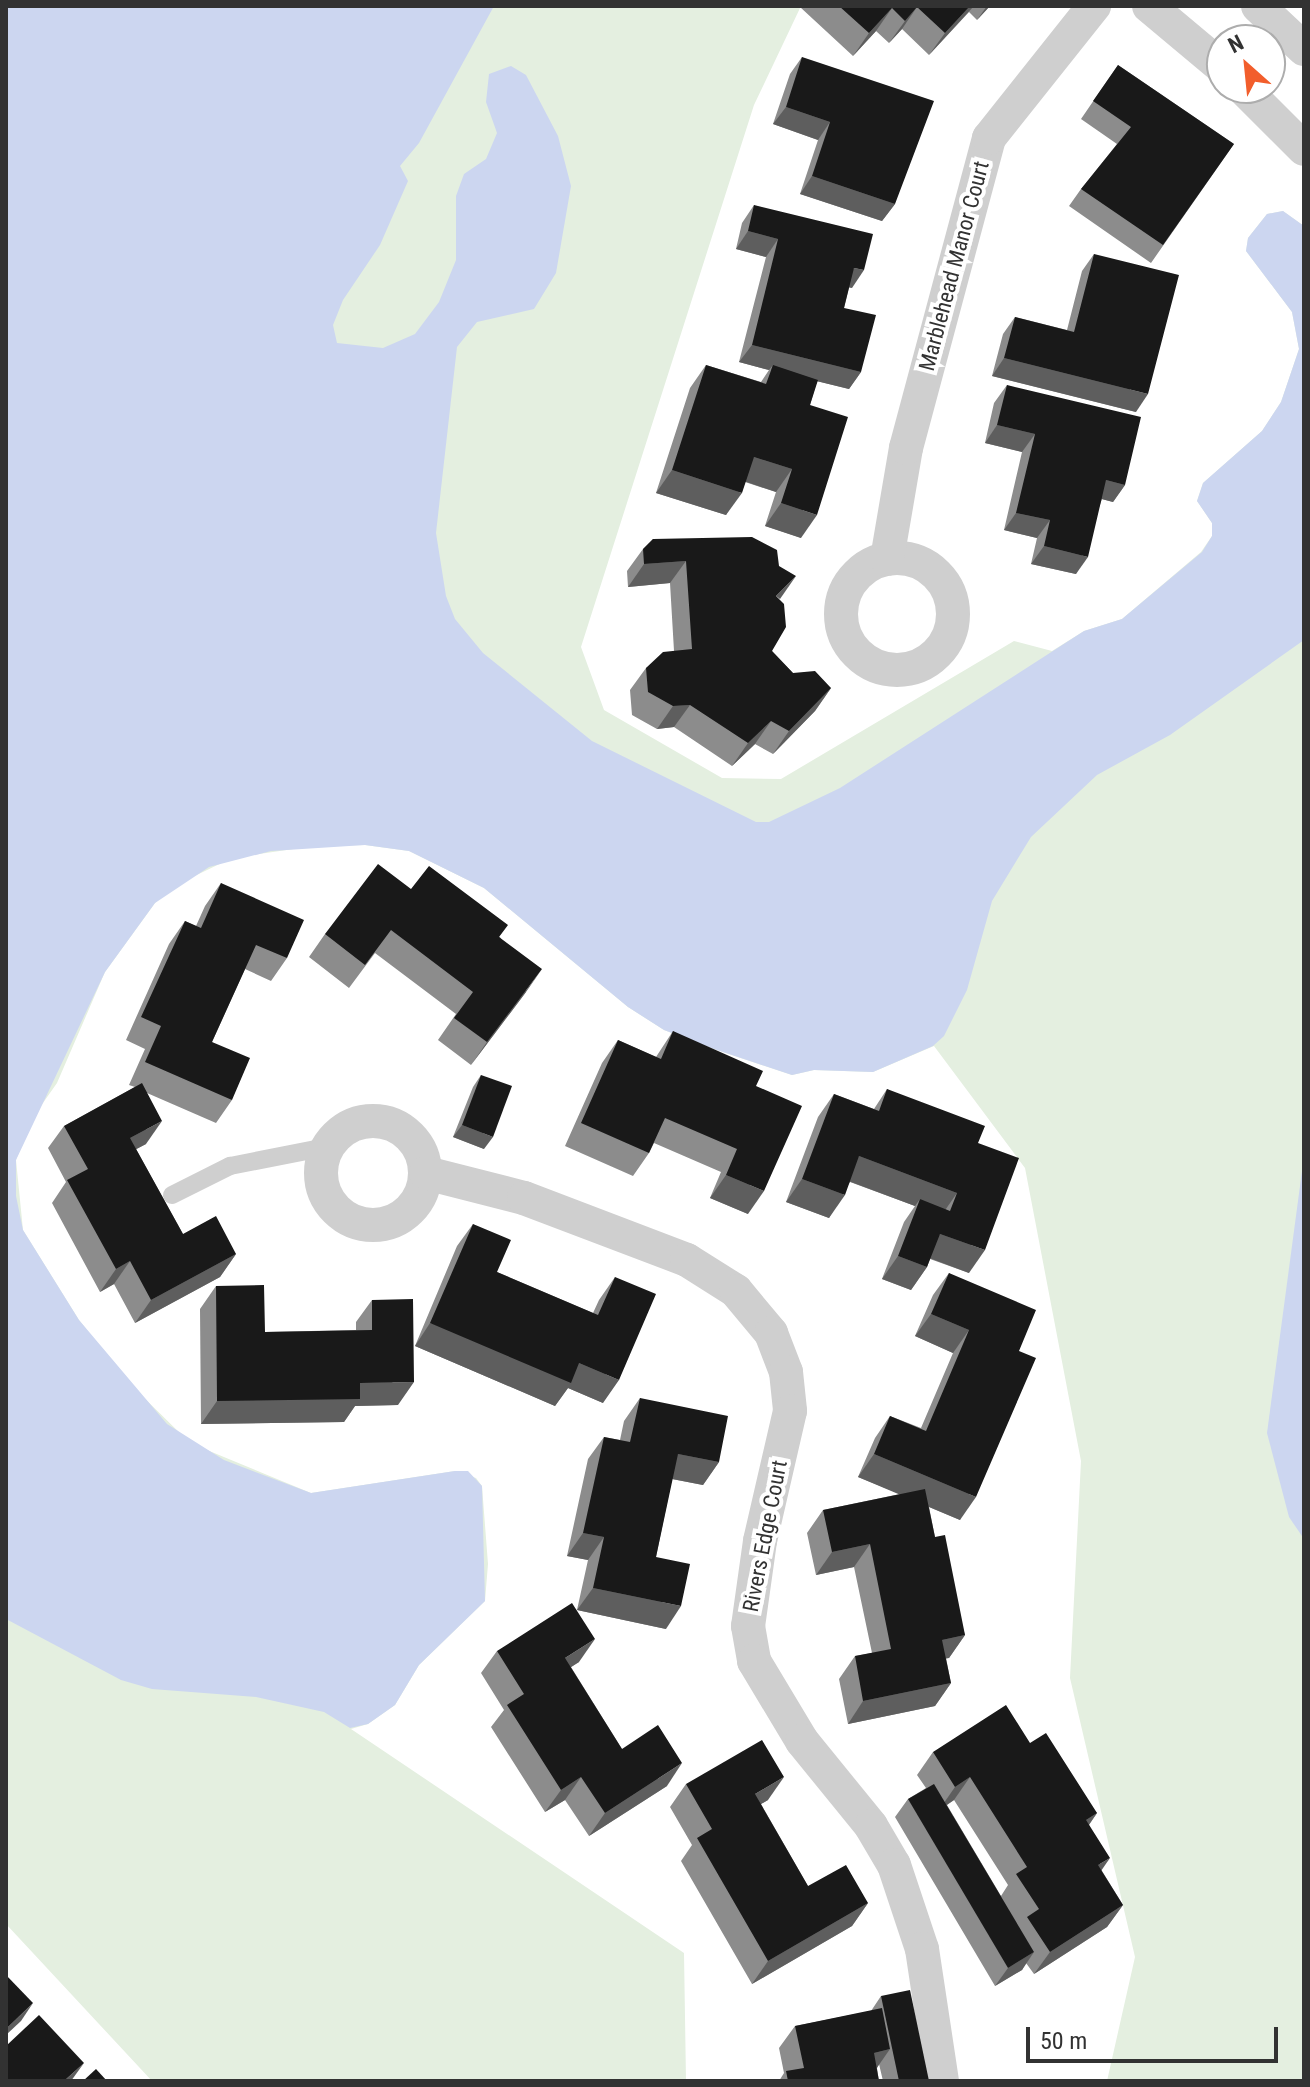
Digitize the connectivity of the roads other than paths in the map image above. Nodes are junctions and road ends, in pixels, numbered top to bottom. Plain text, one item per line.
1 (1094, 6) edge
2 (1149, 6) edge
3 (1258, 6) edge
4 (1304, 49) edge
5 (1206, 54) edge
6 (1259, 104) edge
7 (1304, 149) edge
8 (887, 559) dead end
9 (327, 1147) junction
10 (426, 1173) junction
11 (172, 1195) dead end
12 (942, 2081) edge

1 - 8 street, Marblehead Manor Court
2 - 5 street
3 - 4 street
6 - 7 street
9 - 10 street
9 - 10 street
9 - 11 lane
10 - 12 street, Rivers Edge Court

